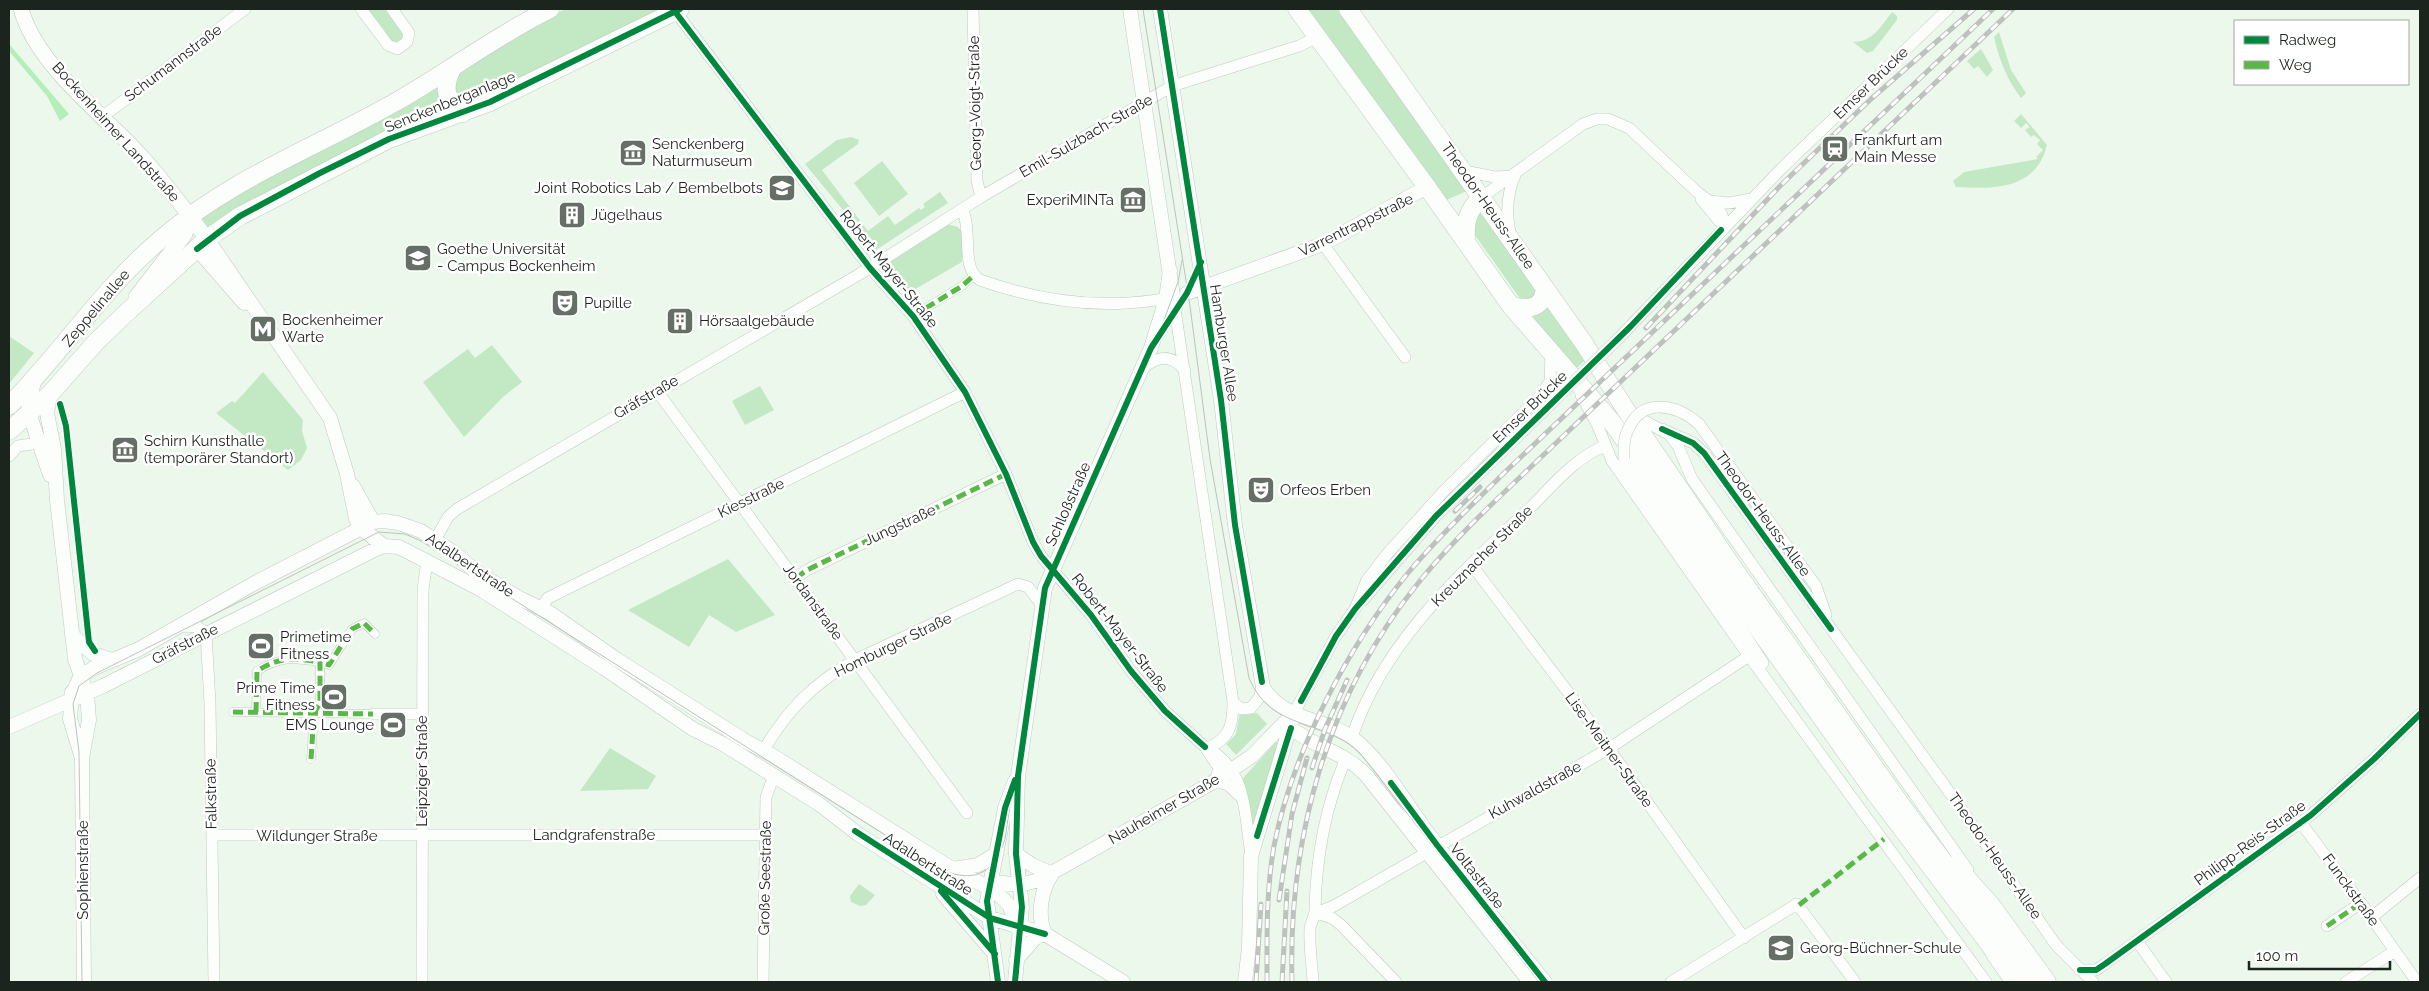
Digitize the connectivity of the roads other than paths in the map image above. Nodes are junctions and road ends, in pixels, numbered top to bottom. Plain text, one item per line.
1 (21, 9) edge
2 (245, 9) edge
3 (362, 9) edge
4 (392, 9) edge
5 (550, 9) edge
6 (973, 9) edge
7 (1130, 9) edge
8 (1160, 9) edge
9 (1297, 9) edge
10 (1348, 9) edge
11 (1948, 9) edge
12 (676, 10) edge
13 (1318, 37) junction
14 (453, 67) junction
15 (1172, 86) junction
16 (1144, 102) junction
17 (463, 113) junction
18 (102, 117) junction
19 (1464, 171) junction
20 (1514, 174) junction
21 (1427, 187) junction
22 (1696, 191) junction
23 (981, 197) junction
24 (1482, 197) junction
25 (1751, 199) junction
26 (1710, 201) junction
27 (962, 208) junction
28 (190, 216) junction
29 (1724, 227) junction
30 (1510, 238) junction
31 (1466, 242) junction
32 (202, 244) junction
33 (1322, 244) junction
34 (1201, 262) junction
35 (870, 268) junction
36 (973, 276) junction
37 (1202, 287) junction
38 (1545, 288) junction
39 (1176, 299) junction
40 (1510, 306) junction
41 (123, 316) junction
42 (913, 316) junction
43 (1551, 354) junction
44 (1405, 357) dead end
45 (1142, 368) junction
46 (1185, 372) junction
47 (1569, 374) junction
48 (34, 381) junction
49 (657, 391) junction
50 (965, 392) junction
51 (9, 407) edge
52 (1624, 407) junction
53 (35, 412) junction
54 (1662, 429) junction
55 (9, 432) edge
56 (39, 443) junction
57 (1605, 446) junction
58 (9, 456) edge
59 (1006, 474) junction
60 (57, 500) junction
61 (741, 503) junction
62 (369, 529) junction
63 (435, 540) junction
64 (384, 546) junction
65 (355, 559) junction
66 (427, 560) junction
67 (1471, 564) junction
68 (1053, 568) junction
69 (796, 578) junction
70 (1722, 597) junction
71 (1042, 604) junction
72 (541, 608) junction
73 (1355, 609) junction
74 (563, 623) junction
75 (181, 626) junction
76 (1831, 629) junction
77 (206, 634) junction
78 (375, 634) dead end
79 (72, 635) junction
80 (553, 636) junction
81 (1749, 656) junction
82 (112, 660) junction
83 (855, 660) junction
84 (320, 662) junction
85 (78, 672) junction
86 (1262, 682) junction
87 (87, 694) junction
88 (70, 701) junction
89 (1233, 702) junction
90 (690, 706) junction
91 (233, 712) dead end
92 (256, 712) junction
93 (1294, 713) junction
94 (314, 714) junction
95 (373, 714) joint
96 (422, 714) junction
97 (2420, 714) edge
98 (683, 720) junction
99 (9, 727) edge
100 (1291, 728) junction
101 (1352, 737) junction
102 (1814, 745) junction
103 (1206, 747) junction
104 (1608, 749) junction
105 (1845, 750) junction
106 (767, 752) junction
107 (1343, 756) junction
108 (82, 758) junction
109 (311, 759) dead end
110 (789, 766) junction
111 (1232, 769) junction
112 (774, 775) junction
113 (1018, 776) junction
114 (1215, 781) junction
115 (1243, 799) junction
116 (1904, 812) junction
117 (967, 813) dead end
118 (2301, 822) junction
119 (212, 835) junction
120 (766, 835) junction
121 (422, 836) junction
122 (1431, 849) junction
123 (996, 854) junction
124 (1016, 854) junction
125 (1251, 856) junction
126 (953, 869) junction
127 (1052, 874) junction
128 (2420, 878) edge
129 (935, 883) junction
130 (1020, 885) junction
131 (989, 887) junction
132 (1003, 898) junction
133 (2361, 903) junction
134 (1991, 905) junction
135 (1315, 913) junction
136 (2372, 917) junction
137 (990, 918) junction
138 (2326, 926) dead end
139 (1018, 928) junction
140 (1045, 934) junction
141 (1744, 938) junction
142 (2137, 941) junction
143 (1990, 945) joint
144 (2395, 951) junction
145 (995, 954) junction
146 (1015, 961) junction
147 (2080, 970) junction
148 (84, 982) edge
149 (214, 982) edge
150 (422, 982) edge
151 (763, 982) edge
152 (998, 982) edge
153 (1015, 982) edge
154 (1123, 982) edge
155 (1245, 982) edge
156 (1313, 982) edge
157 (1396, 982) edge
158 (1530, 982) edge
159 (1546, 982) edge
160 (1671, 982) edge
161 (1855, 982) edge
162 (1986, 982) edge
163 (2015, 982) edge
164 (2034, 982) edge
165 (2047, 982) edge
166 (2093, 982) edge
167 (2166, 982) edge
168 (2346, 982) edge
169 (2417, 982) edge

1 - 18 main road, Bockenheimer Landstraße
2 - 18 street, Schumannstraße
3 - 4 street
5 - 14 main road, Senckenberganlage
6 - 23 street, Georg-Voigt-Straße
7 - 16 street
8 - 15 street, Hamburger Allee
9 - 13 main road, Theodor-Heuss-Allee
10 - 19 main road, Theodor-Heuss-Allee
11 - 25 street, Emser Brücke
12 - 17 main road, Senckenberganlage
12 - 35 street, Robert-Mayer-Straße
13 - 15 street, Emil-Sulzbach-Straße
13 - 21 main road, Theodor-Heuss-Allee
14 - 17 main road
14 - 28 main road, Senckenberganlage
15 - 16 street, Emil-Sulzbach-Straße
15 - 34 street, Hamburger Allee
16 - 23 street, Emil-Sulzbach-Straße
16 - 39 street, Schloßstraße
17 - 32 main road, Senckenberganlage
18 - 28 main road, Bockenheimer Landstraße
19 - 20 street
19 - 24 main road, Theodor-Heuss-Allee
20 - 22 street
20 - 24 street
20 - 30 street
21 - 31 main road, Theodor-Heuss-Allee
21 - 33 street, Varrentrappstraße
22 - 26 street
22 - 29 street
23 - 27 street, Emil-Sulzbach-Straße
24 - 30 main road, Theodor-Heuss-Allee
24 - 31 main road
25 - 26 street
25 - 29 street, Emser Brücke
26 - 29 street
27 - 35 street, Emil-Sulzbach-Straße
27 - 36 street
28 - 32 main road, Bockenheimer Landstraße
28 - 41 main road
28 - 48 main road, Zeppelinallee
29 - 73 street, Emser Brücke, bridge
30 - 38 main road, Theodor-Heuss-Allee
31 - 40 main road, Theodor-Heuss-Allee
32 - 41 main road, Zeppelinallee
32 - 62 street, Bockenheimer Landstraße
33 - 37 street, Varrentrappstraße
33 - 44 street
34 - 37 street, Hamburger Allee
34 - 39 street, Schloßstraße
35 - 42 street, Robert-Mayer-Straße
35 - 49 street, Gräfstraße
36 - 39 street, Varrentrappstraße
36 - 42 street
37 - 39 street, Varrentrappstraße
37 - 86 street, Hamburger Allee
38 - 40 main road
38 - 52 main road, Theodor-Heuss-Allee
39 - 45 street, Schloßstraße
39 - 46 street
40 - 43 main road, Theodor-Heuss-Allee
41 - 53 main road, Zeppelinallee
42 - 50 street, Robert-Mayer-Straße
43 - 47 main road, Theodor-Heuss-Allee
43 - 73 street
45 - 46 street
45 - 68 street, Schloßstraße
46 - 89 street
47 - 57 street, Theodor-Heuss-Allee
47 - 105 main road, Theodor-Heuss-Allee
48 - 51 main road, Zeppelinallee
48 - 53 street, Sophienstraße
49 - 61 street, Jordanstraße
49 - 63 street, Gräfstraße
50 - 59 street, Robert-Mayer-Straße
50 - 61 street, Kiesstraße
51 - 53 street, Zeppelinallee
52 - 54 street, Theodor-Heuss-Allee
52 - 116 main road, Theodor-Heuss-Allee
53 - 55 main road, Zeppelinallee
53 - 56 street, Sophienstraße
53 - 60 street, Sophienstraße
54 - 76 street, Theodor-Heuss-Allee
54 - 134 street, Theodor-Heuss-Allee
56 - 58 street
56 - 60 street, Sophienstraße
57 - 67 street, Kreuznacher Straße
57 - 81 street, Theodor-Heuss-Allee
59 - 68 street, Robert-Mayer-Straße
59 - 69 street, Jungstraße
60 - 79 street, Sophienstraße
61 - 69 street, Jordanstraße
61 - 72 street, Kiesstraße
62 - 63 street, Adalbertstraße
62 - 64 street, Bockenheimer Landstraße
62 - 65 street, Gräfstraße
62 - 75 street, Gräfstraße
63 - 72 street, Adalbertstraße
64 - 65 street, Gräfstraße
64 - 66 street, Adalbertstraße
65 - 77 street, Gräfstraße
66 - 80 street, Adalbertstraße
66 - 96 street, Leipziger Straße
67 - 101 street, Kreuznacher Straße
67 - 104 street, Lise-Meitner-Straße
68 - 71 street, Schloßstraße
68 - 103 street, Robert-Mayer-Straße
69 - 83 street, Jordanstraße
70 - 76 street, Theodor-Heuss-Allee, bridge
70 - 102 street, Theodor-Heuss-Allee
70 - 105 street, Theodor-Heuss-Allee
71 - 83 street, Homburger Straße
71 - 113 street, Schloßstraße
72 - 74 street, Adalbertstraße
73 - 93 street
74 - 80 street
74 - 90 street, Adalbertstraße
75 - 77 street
75 - 82 street, Gräfstraße
76 - 147 street, Theodor-Heuss-Allee
77 - 87 street, Gräfstraße
77 - 119 street, Falkstraße
78 - 84 street
79 - 82 street
79 - 85 street, Sophienstraße
80 - 98 street, Adalbertstraße
81 - 102 street, Theodor-Heuss-Allee
81 - 104 street, Kuhwaldstraße
82 - 85 street, Gräfstraße
83 - 106 street, Homburger Straße
83 - 117 street, Jordanstraße
84 - 92 street
84 - 94 street
85 - 87 street, Sophienstraße
85 - 88 street
86 - 89 street, Hamburger Allee
86 - 93 street, Hamburger Allee
87 - 88 street, Gräfstraße
87 - 108 street, Sophienstraße
88 - 99 street, Gräfstraße
88 - 108 street, Sophienstraße
89 - 103 street
90 - 98 street
90 - 106 street, Adalbertstraße
91 - 92 street
92 - 94 street
93 - 100 street
93 - 101 street, Voltastraße
93 - 111 street, Nauheimer Straße
94 - 95 street
94 - 109 street
95 - 96 street
96 - 121 street, Leipziger Straße
97 - 118 street, Philipp-Reis-Straße
98 - 112 street, Adalbertstraße
100 - 107 street, Voltastraße
100 - 125 street
101 - 122 street, Voltastraße
102 - 162 street, Theodor-Heuss-Allee
103 - 111 street, Robert-Mayer-Straße
103 - 114 street, Robert-Mayer-Straße
104 - 122 street, Kuhwaldstraße
104 - 141 street, Lise-Meitner-Straße
105 - 143 main road, Theodor-Heuss-Allee
106 - 110 street, Adalbertstraße
106 - 112 street, Große Seestraße
107 - 122 street, Voltastraße
107 - 135 street
108 - 148 street, Sophienstraße
110 - 112 street
110 - 126 street, Adalbertstraße
111 - 114 street, Nauheimer Straße
111 - 115 street
112 - 120 street, Große Seestraße
112 - 129 street, Adalbertstraße
113 - 123 street, Schloßstraße
113 - 124 street, Schloßstraße
114 - 115 street
114 - 127 street, Nauheimer Straße
115 - 125 street
116 - 134 main road, Theodor-Heuss-Allee
116 - 164 highway, Theodor-Heuss-Allee
118 - 133 street, Funckstraße
118 - 142 street, Philipp-Reis-Straße
119 - 121 street, Wildunger Straße
119 - 149 street, Falkstraße
120 - 121 street, Landgrafenstraße
120 - 151 street, Große Seestraße
121 - 150 street, Leipziger Straße
122 - 135 street, Kuhwaldstraße
122 - 158 street, Voltastraße
122 - 159 street, Voltastraße
123 - 126 street
123 - 131 street, Schloßstraße
124 - 127 street
124 - 130 street, Schloßstraße
125 - 155 street
126 - 131 street, Adalbertstraße
127 - 130 street, Nauheimer Straße
127 - 140 street
128 - 136 street
129 - 137 street, Adalbertstraße
129 - 145 street
130 - 131 street, Nauheimer Straße
130 - 132 street, Nauheimer Straße
130 - 139 street, Schloßstraße
131 - 132 street, Adalbertstraße
131 - 137 street, Schloßstraße
132 - 137 street, Nauheimer Straße
132 - 139 street, Adalbertstraße
133 - 136 street, Funckstraße
133 - 138 street
134 - 165 main road, Theodor-Heuss-Allee
135 - 156 street
135 - 157 street
136 - 144 street, Funckstraße
137 - 139 street, Adalbertstraße
137 - 145 street, Schloßstraße
139 - 140 street, Adalbertstraße
139 - 146 street, Schloßstraße
140 - 146 street
140 - 154 street, Adalbertstraße
141 - 160 street
141 - 161 street
142 - 147 street, Philipp-Reis-Straße
142 - 167 street
143 - 163 highway, Theodor-Heuss-Allee
144 - 168 street
144 - 169 street, Funckstraße
145 - 152 street, Schloßstraße
146 - 153 street, Schloßstraße
147 - 166 street, Theodor-Heuss-Allee

